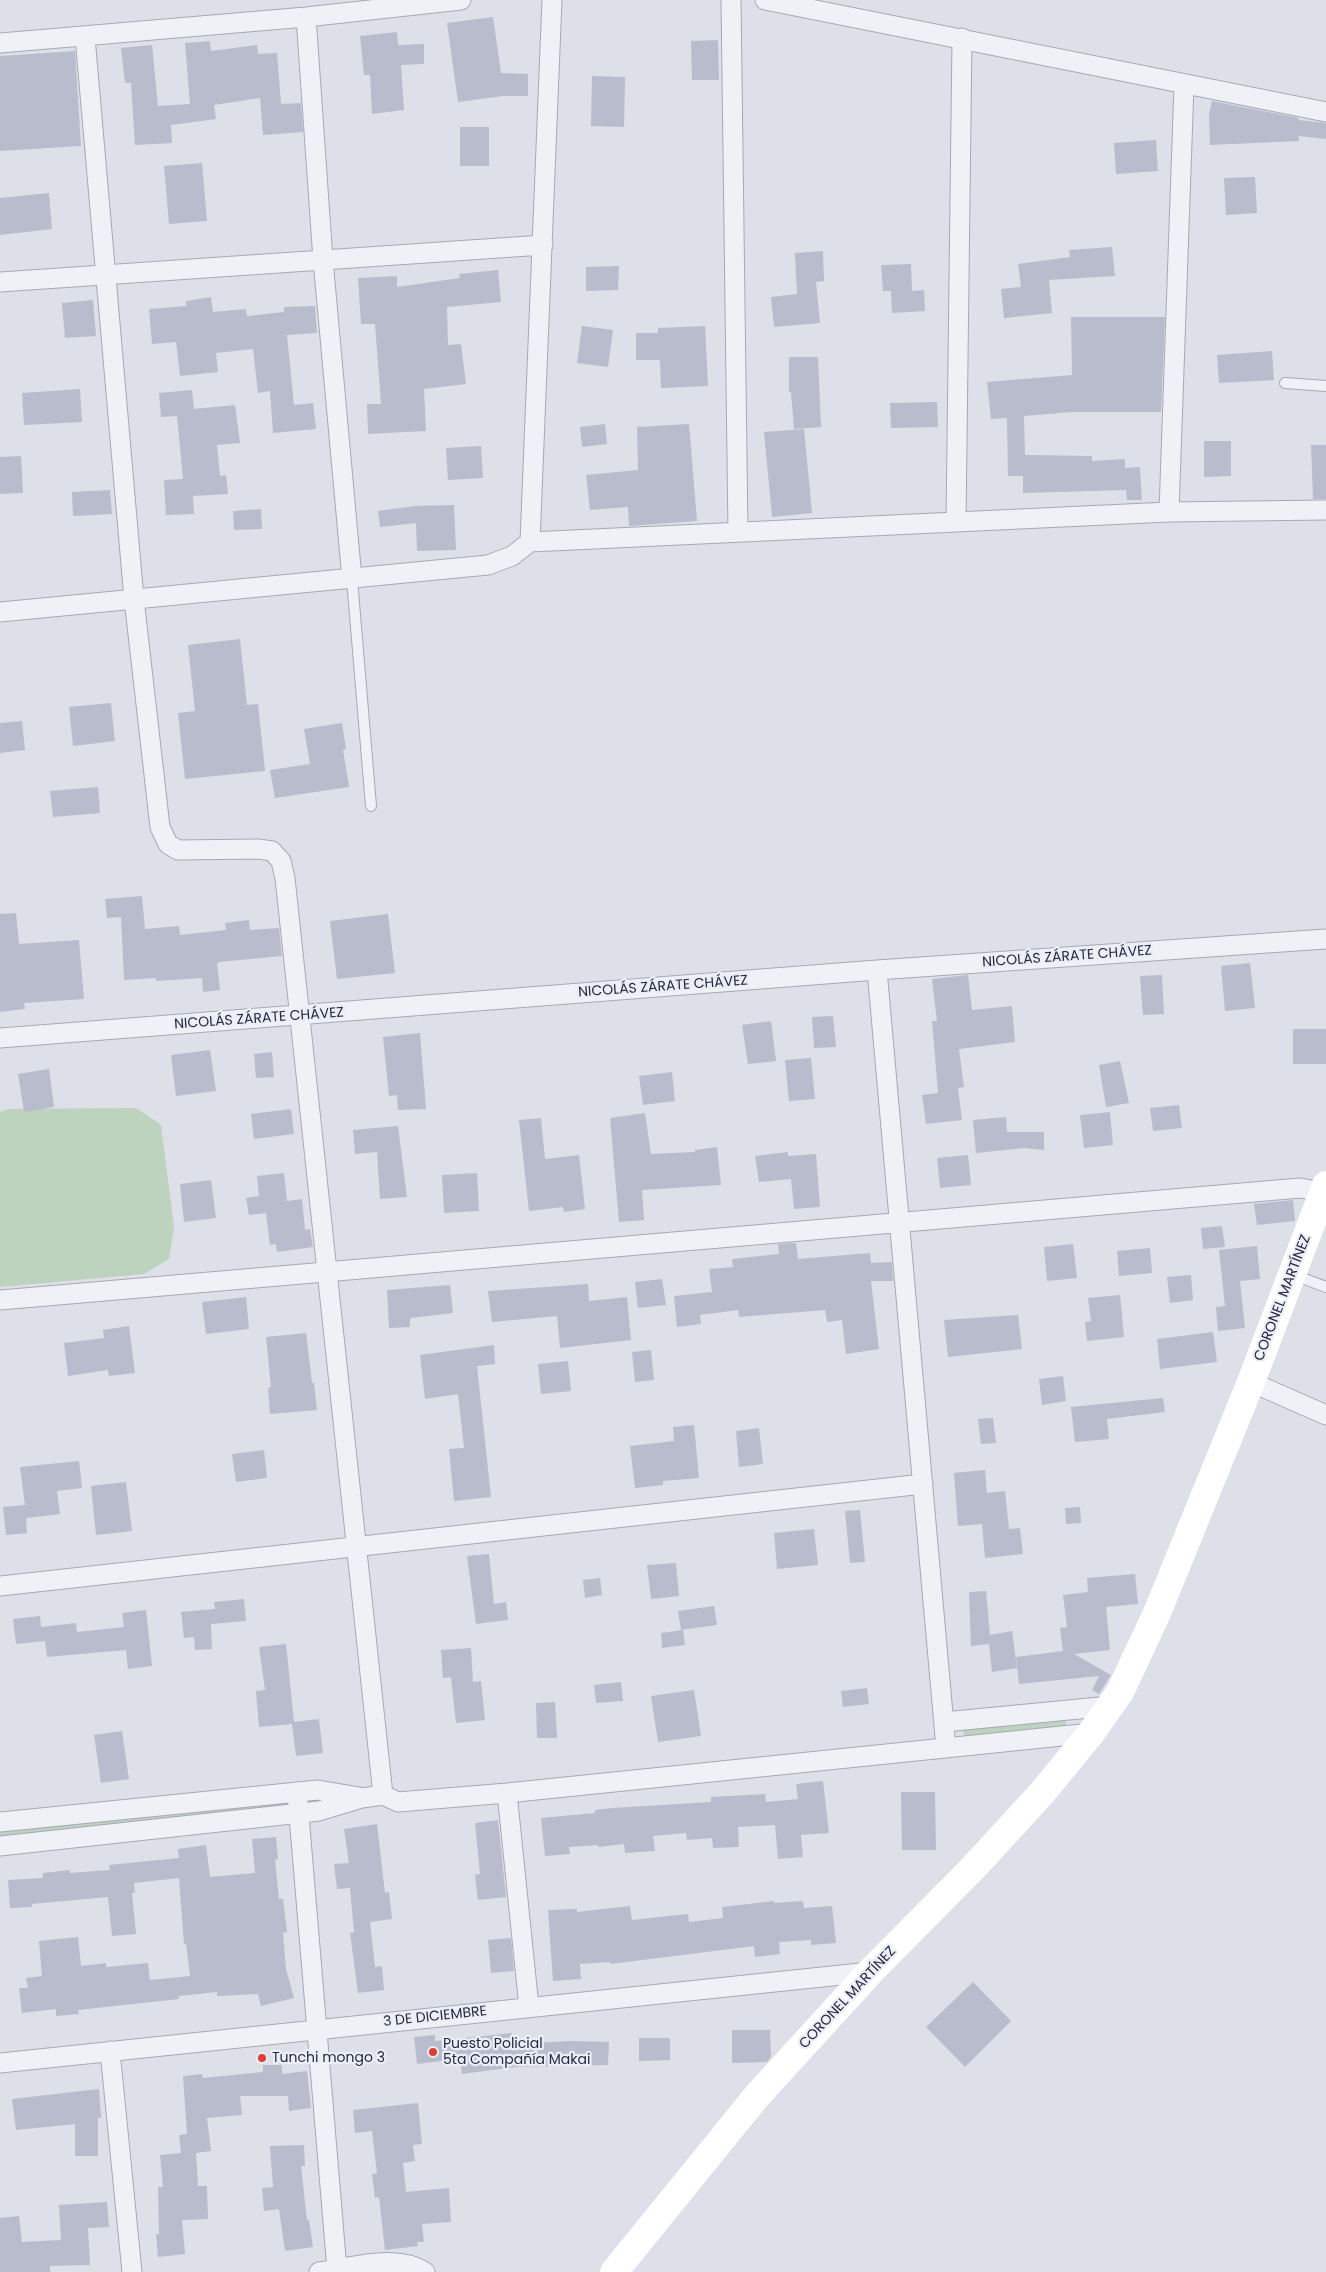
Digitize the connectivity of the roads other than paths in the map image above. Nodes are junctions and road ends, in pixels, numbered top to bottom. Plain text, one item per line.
1 (461, 0) edge
2 (552, 0) edge
3 (731, 0) edge
4 (765, 0) edge
5 (306, 17) junction
6 (85, 37) junction
7 (962, 38) junction
8 (0, 43) edge
9 (1184, 85) junction
10 (1326, 112) edge
11 (543, 245) junction
12 (323, 260) junction
13 (105, 275) junction
14 (0, 282) edge
15 (1285, 383) dead end
16 (1326, 386) edge
17 (1326, 510) edge
18 (1169, 512) junction
19 (956, 522) junction
20 (738, 532) junction
21 (530, 542) junction
22 (352, 579) junction
23 (134, 599) junction
24 (0, 612) edge
25 (371, 806) dead end
26 (1326, 939) edge
27 (877, 970) junction
28 (300, 1016) junction
29 (0, 1038) edge
30 (1325, 1190) edge
31 (899, 1222) junction
32 (328, 1270) junction
33 (1293, 1275) junction
34 (1326, 1287) edge
35 (0, 1300) edge
36 (1251, 1382) junction
37 (1326, 1415) edge
38 (923, 1484) junction
39 (358, 1547) junction
40 (0, 1586) edge
41 (1110, 1706) junction
42 (944, 1722) junction
43 (1091, 1733) junction
44 (946, 1748) junction
45 (298, 1792) junction
46 (507, 1793) junction
47 (383, 1795) junction
48 (362, 1798) junction
49 (299, 1814) junction
50 (0, 1822) edge
51 (0, 1846) edge
52 (870, 1972) junction
53 (530, 2008) junction
54 (316, 2030) junction
55 (110, 2051) junction
56 (0, 2062) edge
57 (328, 2271) edge
58 (132, 2272) edge
59 (425, 2272) edge
60 (614, 2272) edge

1 - 5 street
2 - 11 street
3 - 20 street
4 - 7 street
5 - 6 street
5 - 12 street
6 - 8 street
6 - 13 street
7 - 9 street
7 - 19 street
9 - 10 street
9 - 18 street
11 - 12 street
11 - 21 street
12 - 13 street
12 - 22 street
13 - 14 street
13 - 23 street
15 - 16 lane
17 - 18 street
18 - 19 street
19 - 20 street
20 - 21 street
21 - 22 street
22 - 23 street
22 - 25 lane
23 - 24 street
23 - 28 street
26 - 27 street, NICOLÁS ZÁRATE CHÁVEZ
27 - 28 street, NICOLÁS ZÁRATE CHÁVEZ
27 - 31 street
28 - 29 street, NICOLÁS ZÁRATE CHÁVEZ
28 - 32 street
30 - 31 street
30 - 33 main road, CORONEL MARTÍNEZ
31 - 32 street
31 - 38 street
32 - 35 street
32 - 39 street
33 - 34 lane
33 - 36 main road, CORONEL MARTÍNEZ
36 - 37 street
36 - 41 main road, CORONEL MARTÍNEZ
38 - 39 street
38 - 42 street
39 - 40 street
39 - 47 street
41 - 42 street
41 - 43 main road, CORONEL MARTÍNEZ
42 - 44 street
43 - 44 street
43 - 52 main road, CORONEL MARTÍNEZ
44 - 46 street
45 - 48 street
45 - 49 street
45 - 50 street
46 - 47 street
46 - 53 street
47 - 48 street
48 - 49 street
49 - 51 street
49 - 54 street
52 - 53 street, 3 DE DICIEMBRE
52 - 60 main road, CORONEL MARTÍNEZ
53 - 54 street, 3 DE DICIEMBRE
54 - 55 street, 3 DE DICIEMBRE
54 - 57 street
55 - 56 street, 3 DE DICIEMBRE
55 - 58 street
57 - 59 street

